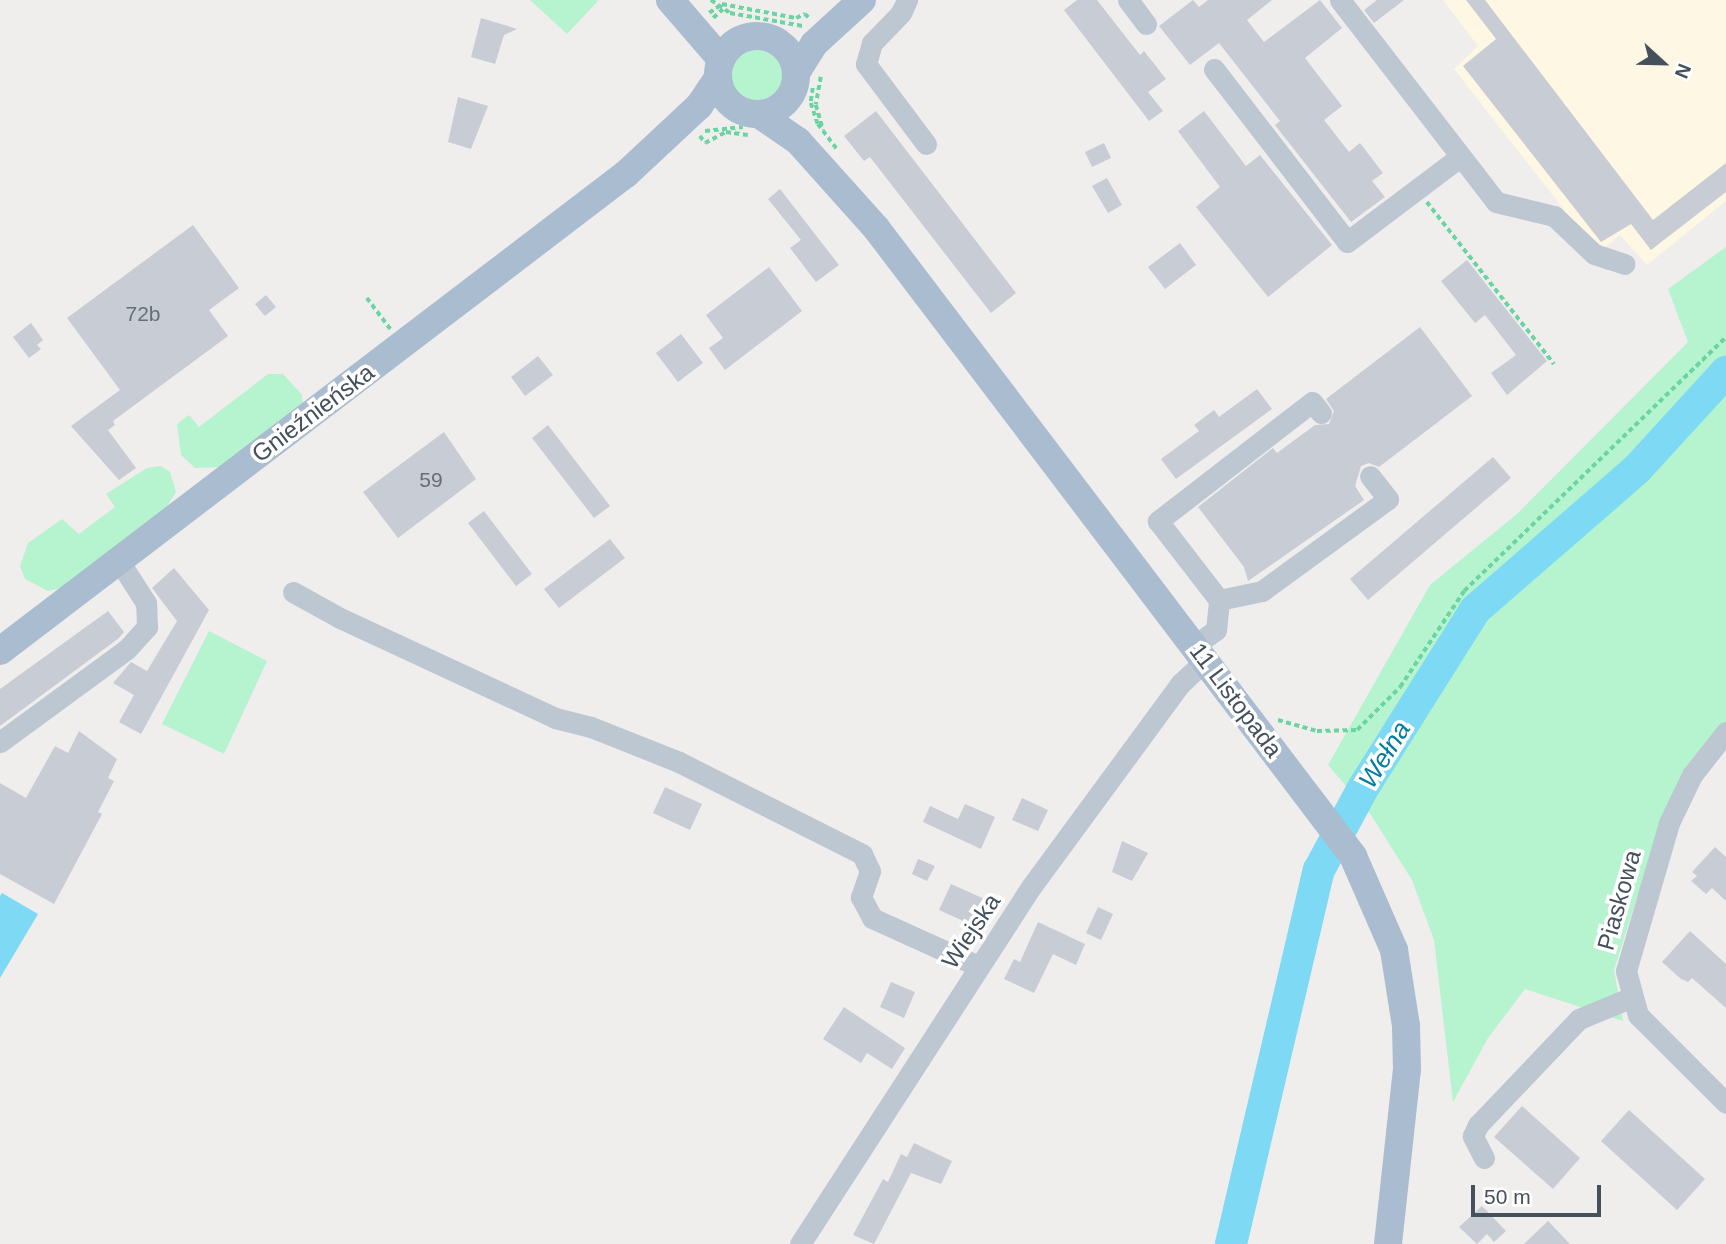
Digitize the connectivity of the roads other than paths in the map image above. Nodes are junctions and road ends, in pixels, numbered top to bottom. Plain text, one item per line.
1 (670, 0) edge
2 (845, 0) edge
3 (862, 0) edge
4 (907, 0) edge
5 (1128, 0) edge
6 (1340, 0) edge
7 (704, 9) edge
8 (1146, 24) dead end
9 (763, 37) junction
10 (808, 54) junction
11 (720, 69) junction
12 (1214, 69) dead end
13 (751, 120) junction
14 (926, 144) dead end
15 (1461, 156) junction
16 (626, 174) junction
17 (876, 228) junction
18 (1624, 264) dead end
19 (1321, 412) dead end
20 (1370, 476) dead end
21 (119, 561) junction
22 (293, 592) dead end
23 (1219, 600) junction
24 (1213, 640) junction
25 (0, 651) edge
26 (1726, 732) edge
27 (0, 742) edge
28 (978, 966) junction
29 (1630, 998) junction
30 (1726, 1104) edge
31 (1484, 1158) dead end
32 (800, 1244) edge
33 (1388, 1244) edge

1 - 7 main road
2 - 10 main road
3 - 10 main road
4 - 14 street
5 - 8 street
6 - 15 street
7 - 9 main road
7 - 11 main road
9 - 10 main road
9 - 10 main road, 11 Listopada
9 - 11 main road, Gnieźnieńska
10 - 13 main road, Gnieźnieńska
10 - 17 main road, 11 Listopada
11 - 13 main road
11 - 16 main road, Gnieźnieńska
12 - 15 street
13 - 16 main road, Gnieźnieńska
13 - 17 main road, 11 Listopada
15 - 18 street
16 - 21 main road, Gnieźnieńska
17 - 24 main road, 11 Listopada
19 - 23 street
20 - 23 street
21 - 25 main road, Gnieźnieńska
21 - 27 street
22 - 28 street
23 - 24 street
24 - 28 street, Wiejska
24 - 33 main road, 11 Listopada
26 - 29 street, Piaskowa
28 - 32 street, Wiejska
29 - 30 street, Piaskowa
29 - 31 street

